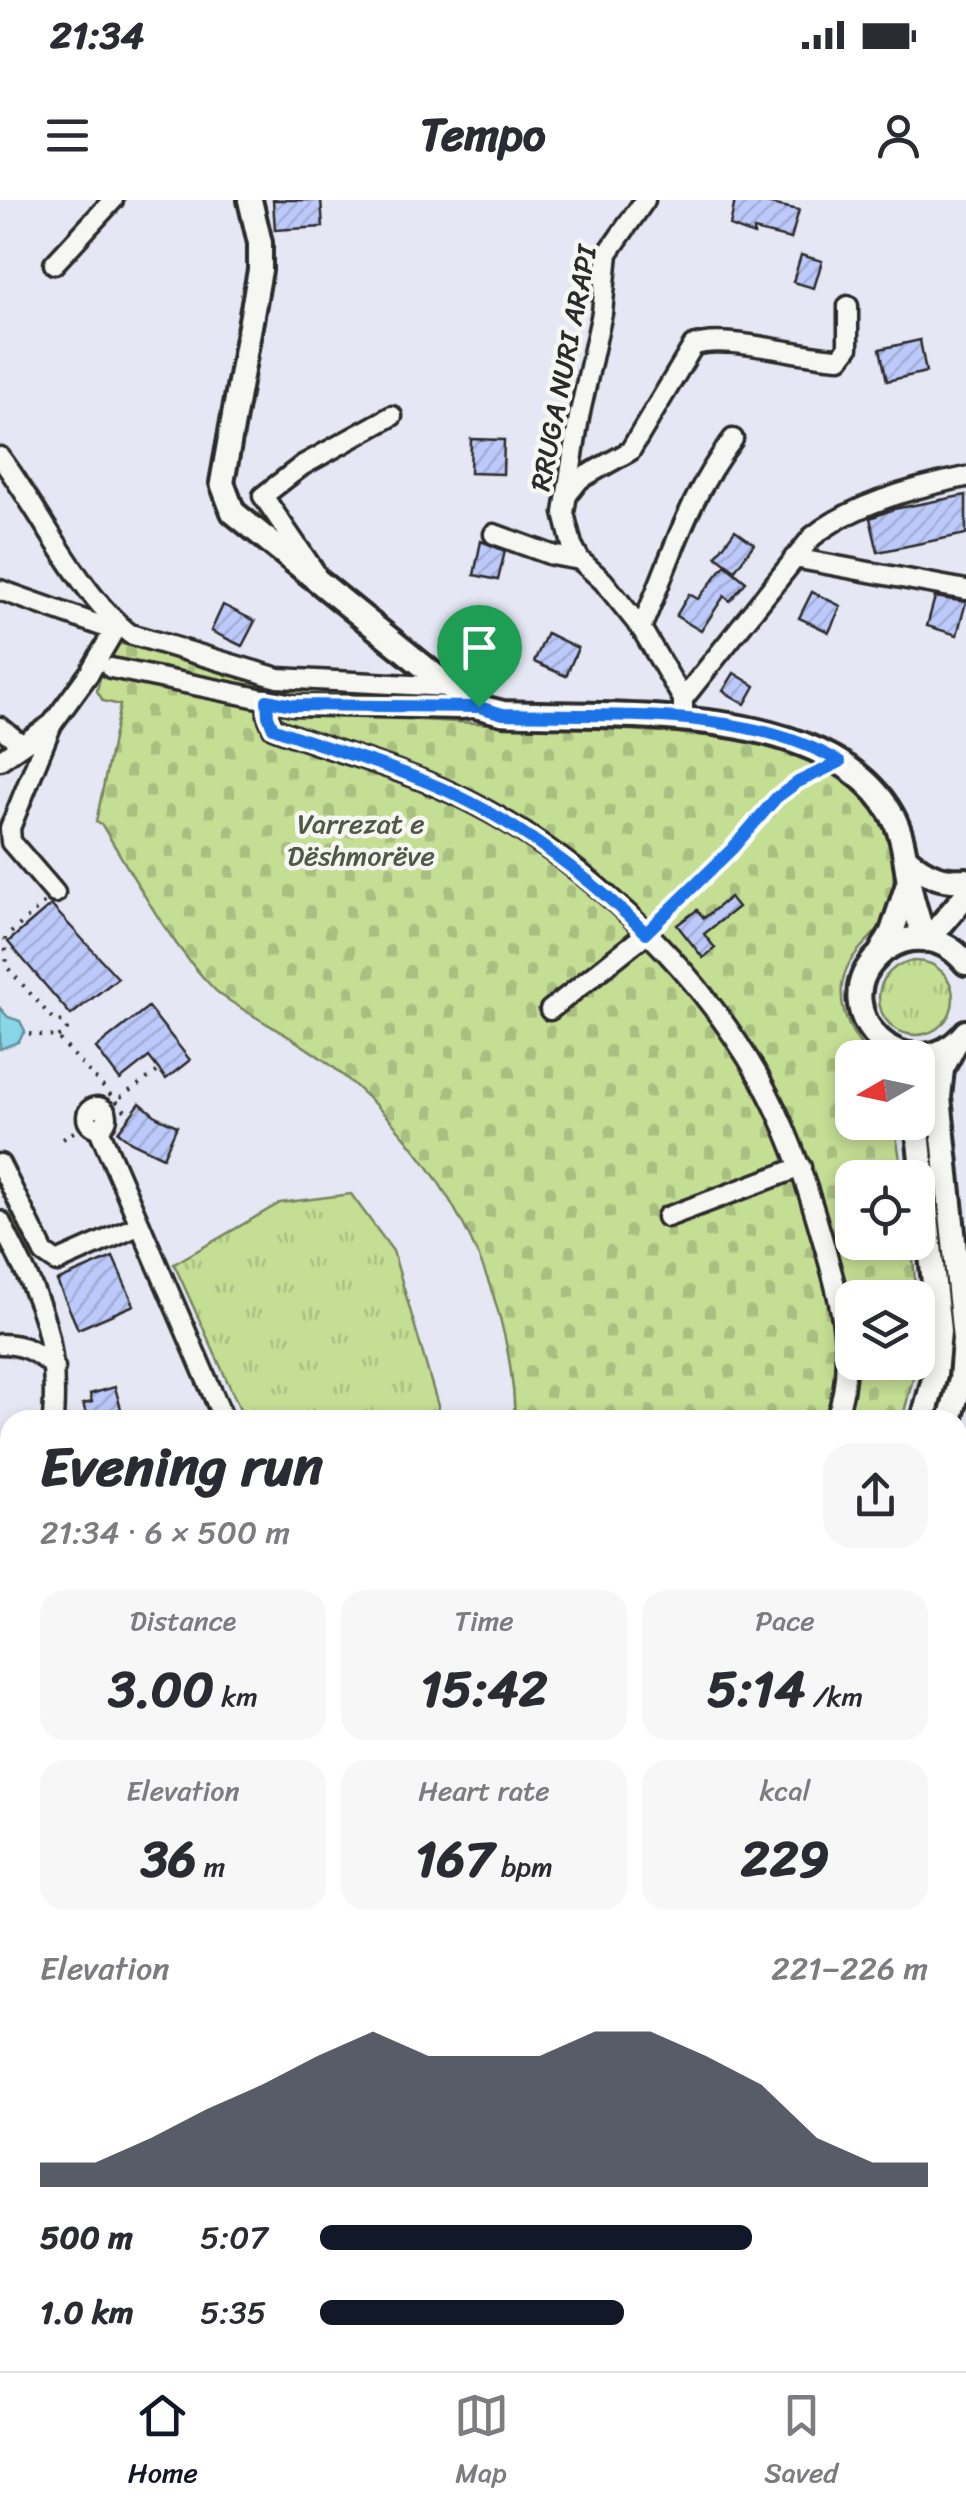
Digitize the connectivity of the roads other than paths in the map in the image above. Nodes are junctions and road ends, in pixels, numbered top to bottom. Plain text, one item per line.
1 (113, 200) edge
2 (645, 200) edge
3 (255, 204) edge
4 (54, 264) dead end
5 (848, 306) dead end
6 (392, 416) dead end
7 (733, 439) dead end
8 (0, 457) edge
9 (966, 477) edge
10 (568, 494) junction
11 (494, 534) dead end
12 (794, 558) junction
13 (580, 560) junction
14 (324, 585) junction
15 (0, 590) edge
16 (966, 590) edge
17 (115, 627) junction
18 (641, 628) junction
19 (111, 668) dead end
20 (449, 687) junction
21 (267, 700) junction
22 (479, 707) junction
23 (683, 710) junction
24 (52, 724) junction
25 (0, 727) edge
26 (20, 744) junction
27 (0, 760) edge
28 (908, 870) junction
29 (966, 880) edge
30 (56, 893) road end
31 (966, 895) edge
32 (646, 933) junction
33 (926, 939) junction
34 (879, 954) junction
35 (965, 959) edge
36 (550, 1010) dead end
37 (960, 1038) edge
38 (880, 1040) edge
39 (935, 1053) edge
40 (102, 1114) road end
41 (920, 1140) edge
42 (0, 1164) edge
43 (800, 1167) junction
44 (666, 1218) dead end
45 (0, 1222) edge
46 (140, 1225) junction
47 (0, 1344) edge
48 (55, 1368) junction
49 (964, 1377) edge
50 (53, 1410) edge
51 (220, 1410) edge
52 (838, 1410) edge
53 (926, 1410) edge
54 (953, 1410) edge

1 - 4 street
2 - 10 street, RRUGA NURI ARAPI
3 - 14 main road
5 - 10 street
6 - 14 street
7 - 18 street
8 - 17 street
9 - 12 street
10 - 13 street, RRUGA NURI ARAPI
11 - 13 street
12 - 16 street
12 - 23 street
13 - 18 street, RRUGA NURI ARAPI
14 - 20 main road
15 - 17 street
17 - 20 street
17 - 24 street
18 - 23 street, RRUGA NURI ARAPI
19 - 21 street
20 - 22 main road
21 - 22 street
21 - 32 street
22 - 23 main road
23 - 28 main road
24 - 26 street
24 - 30 street
25 - 26 street
26 - 27 street
28 - 29 main road
28 - 33 main road
28 - 34 main road
31 - 33 main road
32 - 36 street
32 - 43 street
33 - 34 main road
33 - 35 main road
34 - 38 main road
37 - 39 main road
37 - 49 main road
40 - 46 street
41 - 53 main road
42 - 46 street
43 - 44 street
43 - 52 street
45 - 48 street
46 - 51 street
47 - 48 street
48 - 50 street
49 - 54 main road

